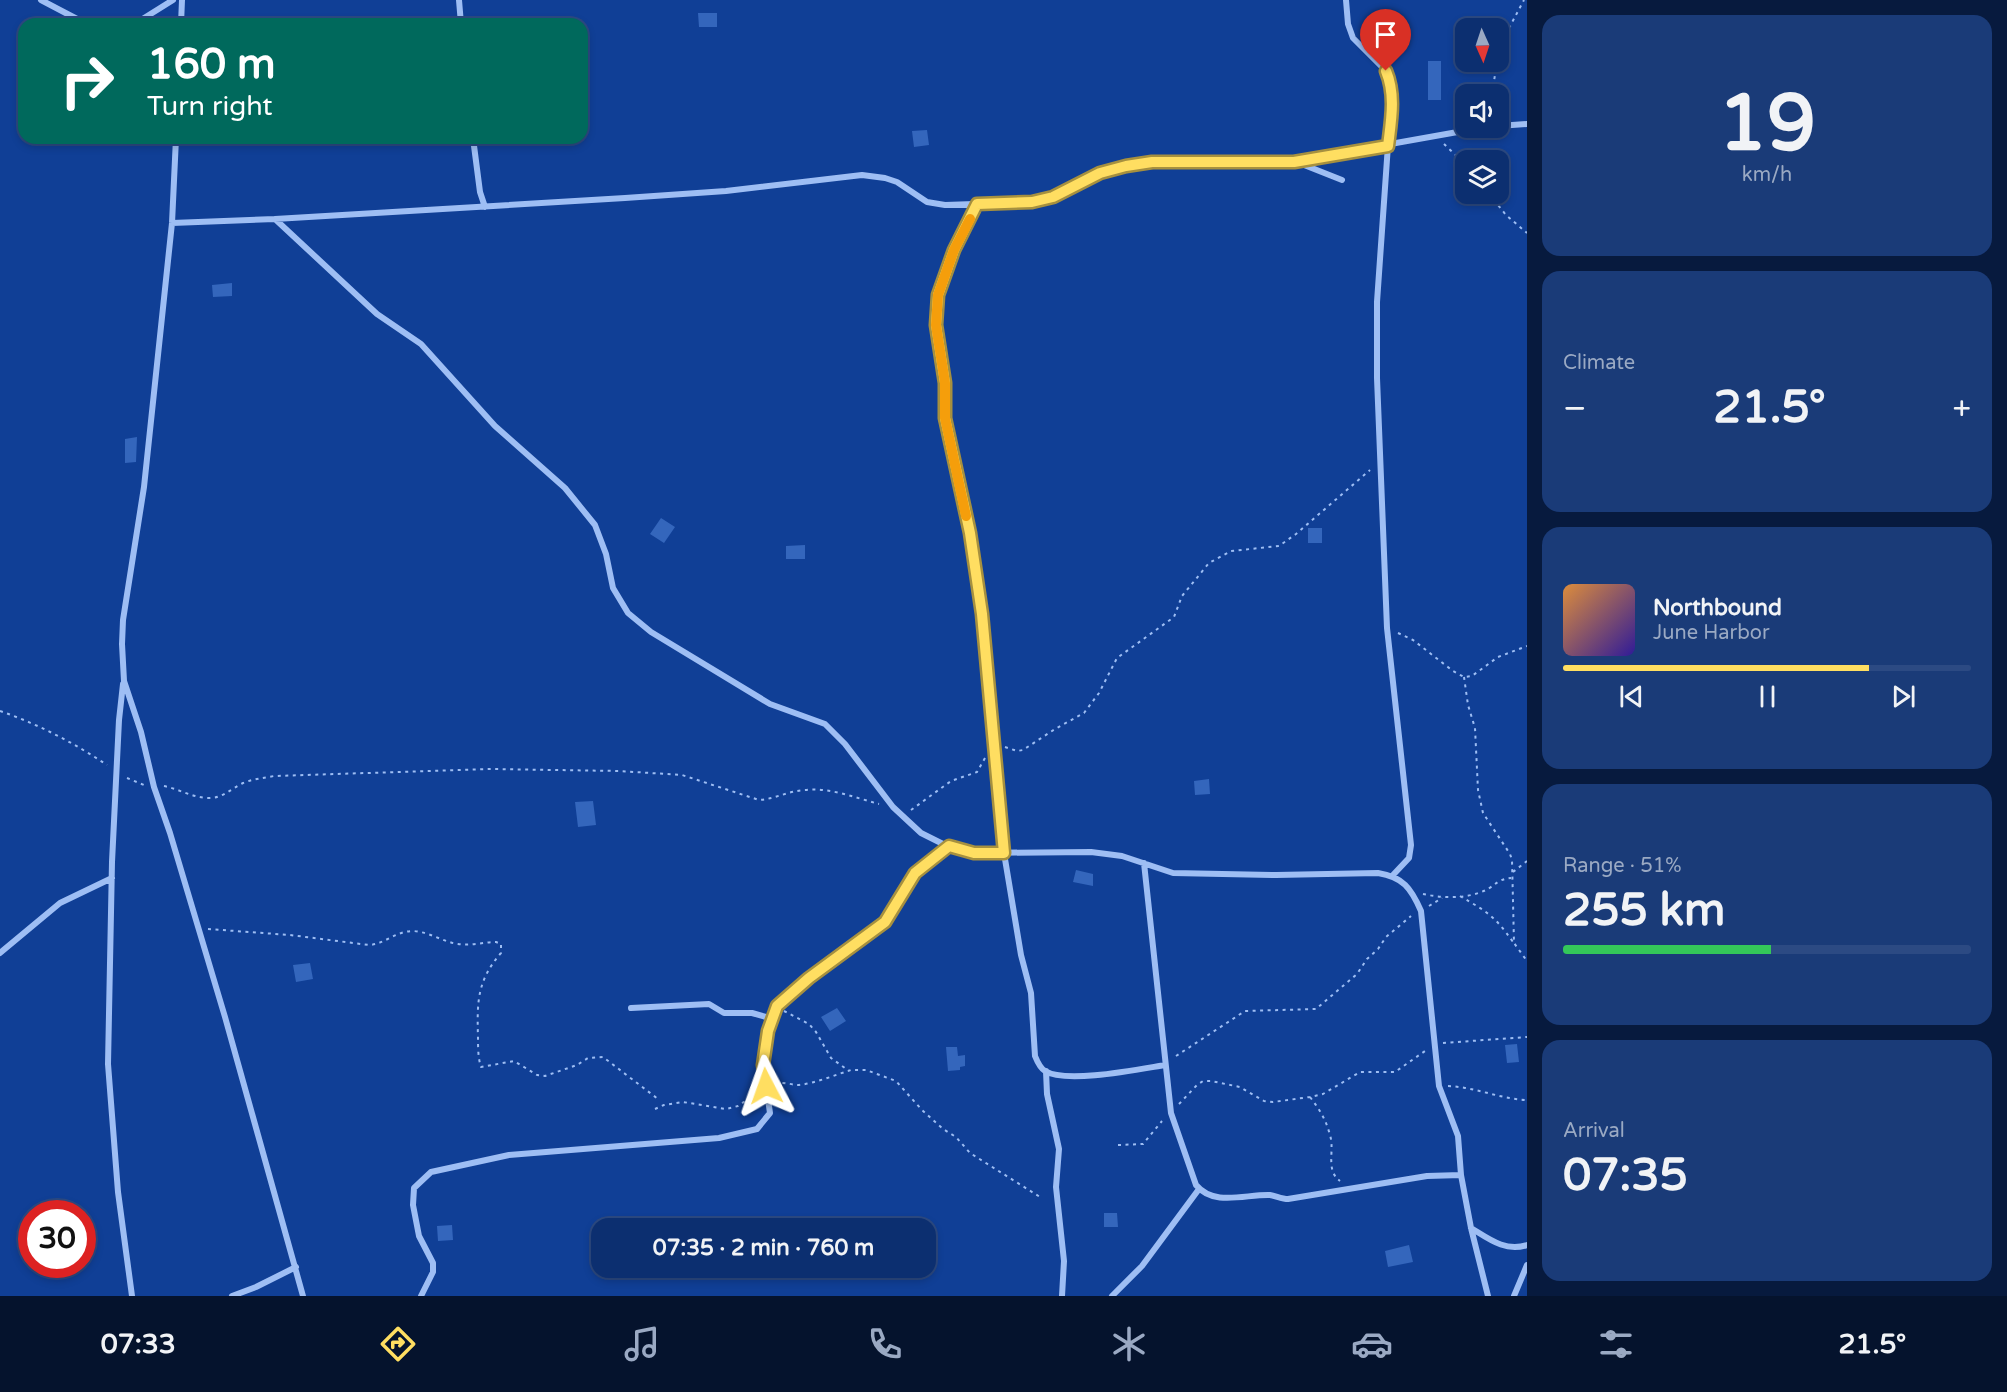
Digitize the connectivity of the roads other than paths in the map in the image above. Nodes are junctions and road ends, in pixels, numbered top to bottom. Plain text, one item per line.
1 (41, 0) edge
2 (173, 0) edge
3 (182, 0) edge
4 (459, 0) edge
5 (1346, 0) edge
6 (75, 18) edge
7 (144, 18) edge
8 (181, 18) edge
9 (460, 18) edge
10 (1527, 124) edge
11 (1509, 125) edge
12 (1455, 132) edge
13 (176, 144) edge
14 (475, 144) edge
15 (1388, 146) junction
16 (1294, 162) junction
17 (1342, 180) dead end
18 (977, 204) junction
19 (485, 207) junction
20 (275, 219) junction
21 (172, 223) junction
22 (124, 681) junction
23 (949, 846) junction
24 (1004, 853) junction
25 (1144, 863) junction
26 (1393, 875) junction
27 (112, 878) junction
28 (0, 952) edge
29 (631, 1008) dead end
30 (773, 1019) junction
31 (1166, 1063) junction
32 (1046, 1071) junction
33 (1461, 1175) junction
34 (1199, 1189) junction
35 (1471, 1228) junction
36 (1527, 1245) edge
37 (1527, 1265) edge
38 (296, 1267) junction
39 (132, 1296) edge
40 (232, 1296) edge
41 (303, 1296) edge
42 (421, 1296) edge
43 (1062, 1296) edge
44 (1112, 1296) edge
45 (1488, 1296) edge
46 (1514, 1296) edge

1 - 6 street
2 - 7 street
3 - 8 street
4 - 9 street
5 - 15 street
10 - 11 street
12 - 15 street
13 - 21 street
14 - 19 street
15 - 16 street
15 - 26 street
16 - 17 street
16 - 18 street
18 - 19 street
18 - 24 street
19 - 20 street
20 - 21 street
20 - 23 street
21 - 22 street
22 - 27 street
22 - 38 street
23 - 24 street
23 - 30 street
24 - 25 street
24 - 32 street
25 - 26 street
25 - 31 street
26 - 33 street
27 - 28 street
27 - 39 street
29 - 30 street
30 - 42 street
31 - 32 street
31 - 34 street
32 - 43 street
33 - 34 street
33 - 35 street
34 - 44 street
35 - 36 street
35 - 45 street
37 - 46 street
38 - 40 street
38 - 41 street

